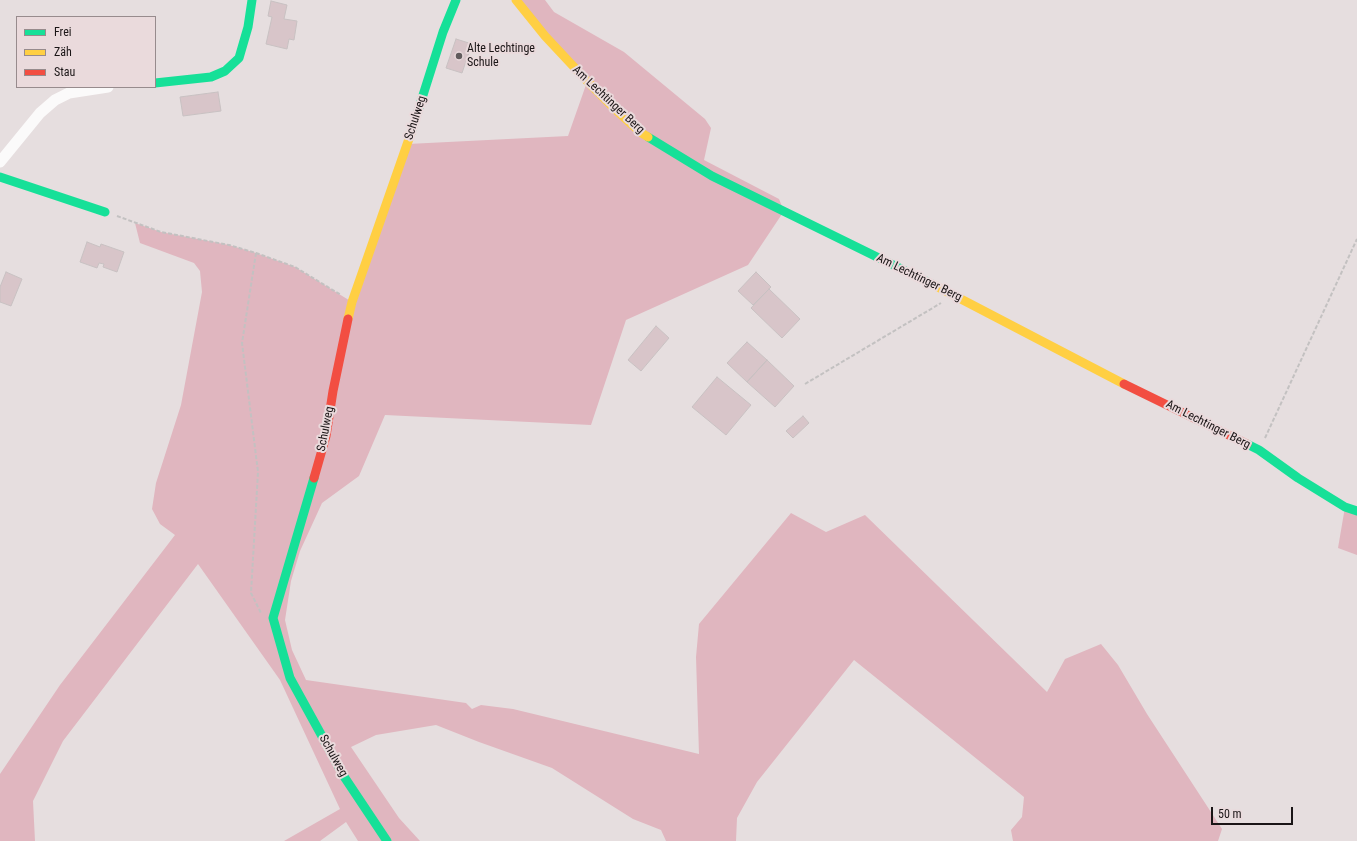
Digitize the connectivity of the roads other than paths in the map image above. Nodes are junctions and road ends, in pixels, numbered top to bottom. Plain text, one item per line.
1 (252, 0) edge
2 (456, 0) edge
3 (516, 0) edge
4 (156, 83) edge
5 (102, 88) edge
6 (0, 162) edge
7 (0, 177) edge
8 (104, 212) road end
9 (1357, 511) edge
10 (387, 841) edge

1 - 4 street
2 - 10 street, Schulweg
3 - 9 street, Am Lechtinger Berg
5 - 6 street
7 - 8 street

